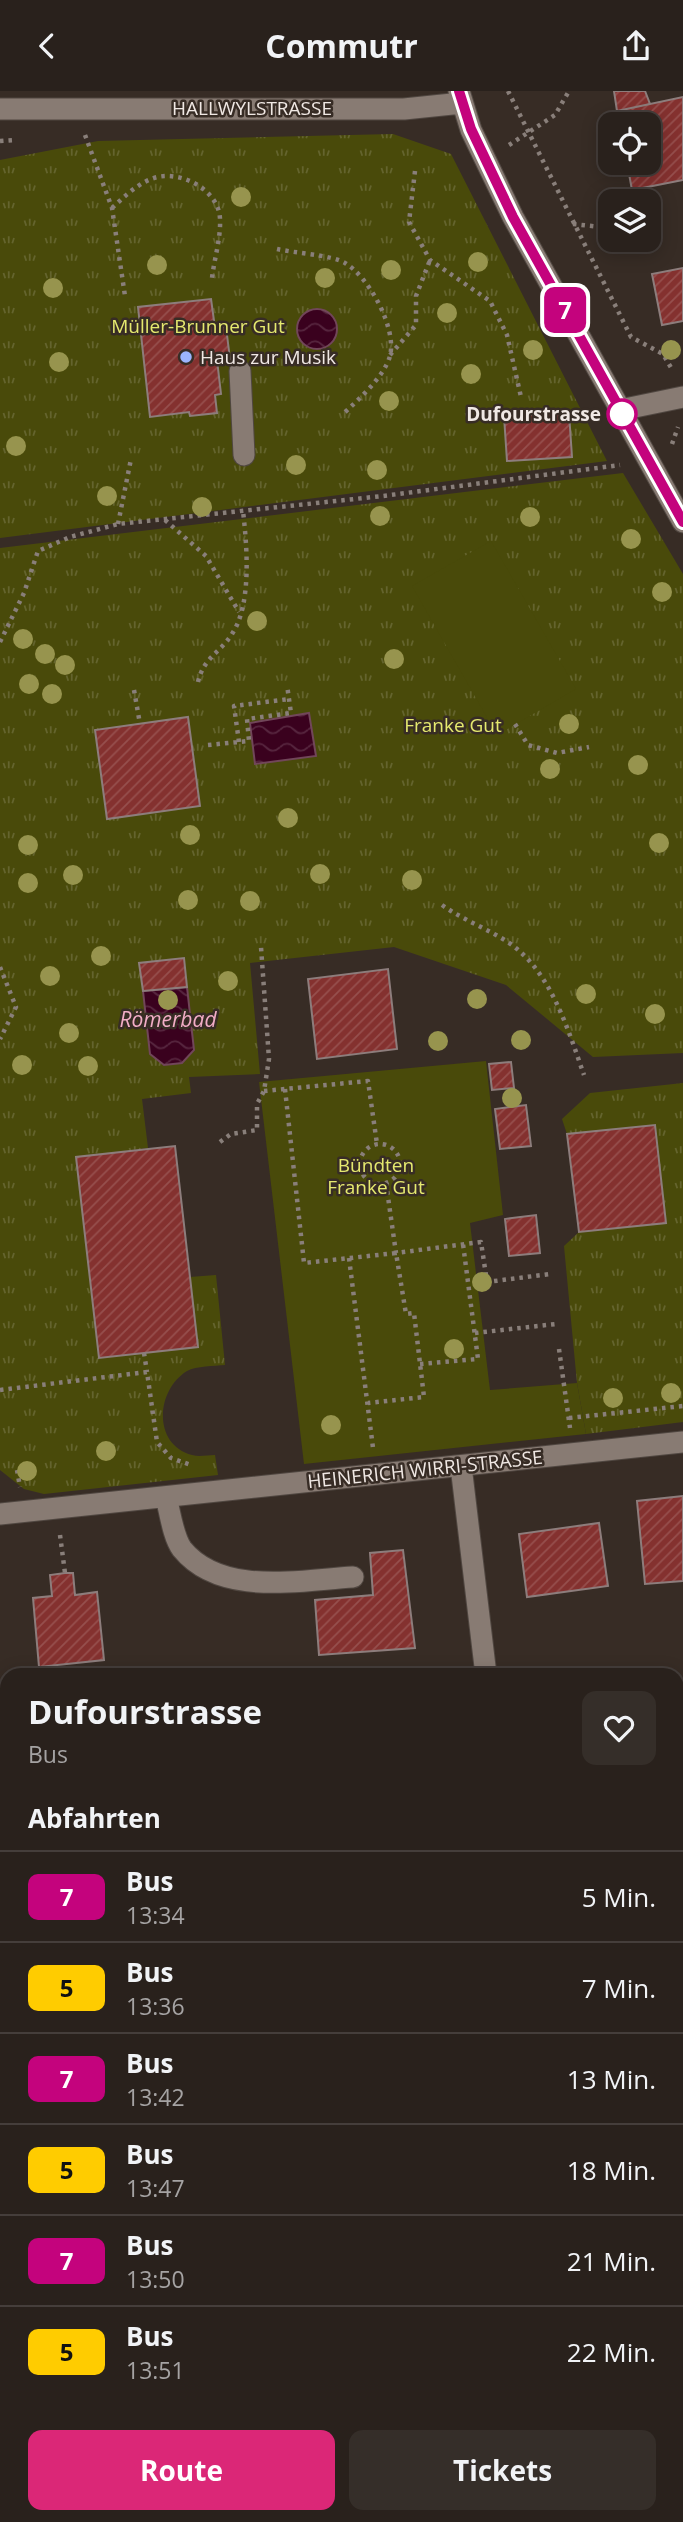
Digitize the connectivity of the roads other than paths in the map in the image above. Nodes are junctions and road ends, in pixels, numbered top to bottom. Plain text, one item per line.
1 (461, 97) edge
2 (105, 99) edge
3 (0, 109) edge
4 (240, 371) dead end
5 (681, 397) edge
6 (620, 410) junction
7 (244, 455) dead end
8 (683, 522) edge
9 (683, 1442) edge
10 (461, 1466) junction
11 (166, 1497) junction
12 (0, 1514) edge
13 (353, 1577) dead end
14 (485, 1668) edge

1 - 2 street, HALLWYLSTRASSE
1 - 6 street
2 - 3 street, HALLWYLSTRASSE
4 - 7 street
5 - 6 street
6 - 8 street
9 - 10 street, HEINERICH WIRRI-STRASSE
10 - 11 street, HEINERICH WIRRI-STRASSE
10 - 14 street
11 - 12 street, HEINERICH WIRRI-STRASSE
11 - 13 street

